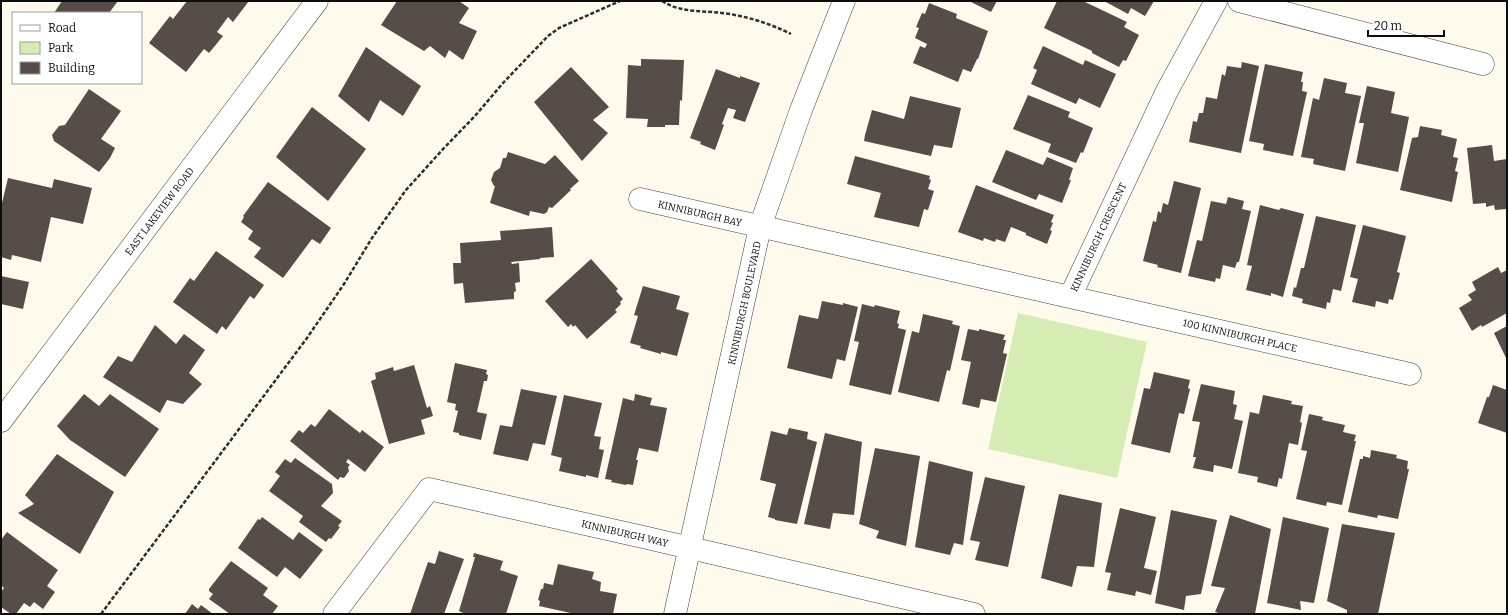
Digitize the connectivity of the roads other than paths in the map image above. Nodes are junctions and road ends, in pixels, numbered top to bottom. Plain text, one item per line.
1 (317, 1) edge
2 (844, 1) edge
3 (1216, 1) edge
4 (1239, 1) edge
5 (1483, 64) dead end
6 (640, 199) dead end
7 (760, 227) junction
8 (1070, 297) junction
9 (1410, 374) dead end
10 (1, 421) edge
11 (689, 548) junction
12 (334, 614) edge
13 (674, 614) edge
14 (974, 614) edge

1 - 10 street, EAST LAKEVIEW ROAD
2 - 7 street, KINNIBURGH BOULEVARD
3 - 8 street, KINNIBURGH CRESCENT
4 - 5 street
6 - 7 street, KINNIBURGH BAY
7 - 8 street, KINNIBURGH CRESCENT
7 - 11 street, KINNIBURGH BOULEVARD
8 - 9 street, 100 KINNIBURGH PLACE
11 - 12 street, KINNIBURGH WAY
11 - 13 street, KINNIBURGH BOULEVARD
11 - 14 street, KINNIBURGH WAY

